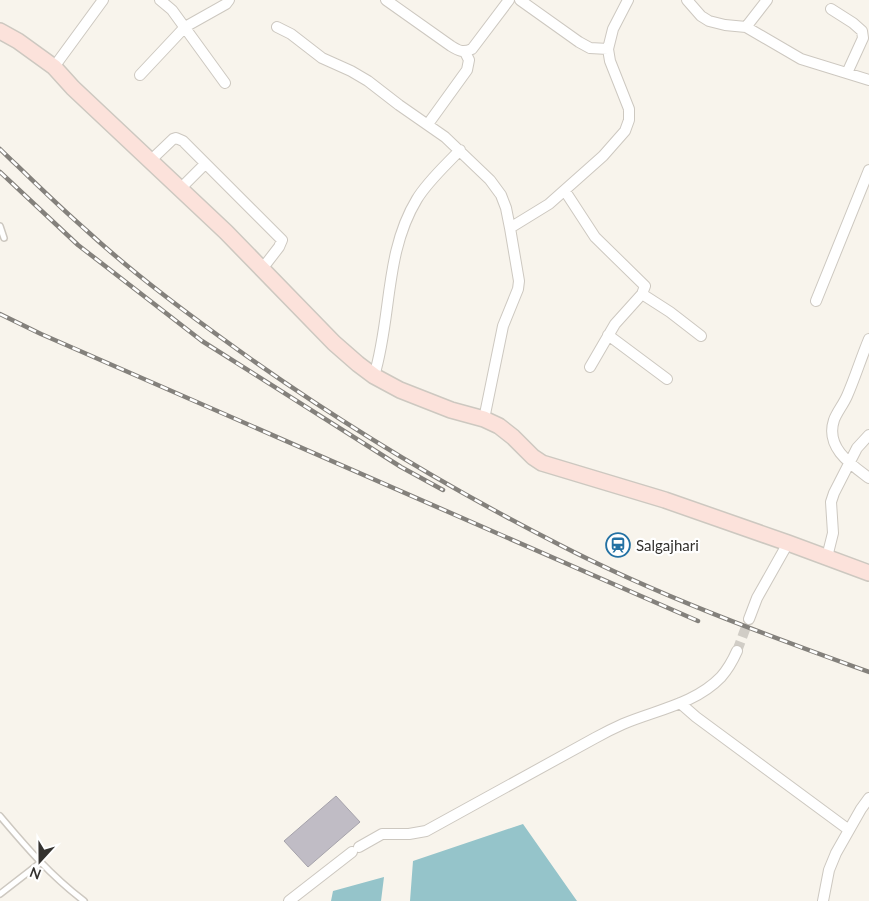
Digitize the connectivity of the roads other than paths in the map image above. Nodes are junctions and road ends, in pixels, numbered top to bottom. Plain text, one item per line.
1 (104, 0) edge
2 (160, 0) edge
3 (229, 0) edge
4 (386, 0) edge
5 (510, 0) edge
6 (520, 0) edge
7 (628, 0) edge
8 (686, 0) edge
9 (767, 0) edge
10 (831, 9) dead end
11 (185, 27) junction
12 (277, 27) dead end
13 (746, 28) junction
14 (0, 31) edge
15 (608, 50) junction
16 (465, 52) junction
17 (54, 67) junction
18 (847, 73) junction
19 (140, 75) dead end
20 (869, 80) edge
21 (225, 83) dead end
22 (428, 124) junction
23 (460, 150) junction
24 (150, 160) junction
25 (206, 164) junction
26 (869, 170) edge
27 (180, 189) junction
28 (565, 191) junction
29 (0, 226) edge
30 (510, 228) junction
31 (4, 238) dead end
32 (262, 269) junction
33 (642, 294) junction
34 (816, 301) dead end
35 (608, 335) junction
36 (701, 336) dead end
37 (869, 339) edge
38 (590, 367) dead end
39 (374, 376) junction
40 (668, 379) dead end
41 (484, 420) junction
42 (869, 435) edge
43 (849, 463) junction
44 (869, 478) edge
45 (788, 543) junction
46 (827, 557) junction
47 (869, 573) edge
48 (749, 620) tunnel mouth
49 (737, 651) tunnel mouth
50 (680, 703) junction
51 (869, 798) edge
52 (0, 816) edge
53 (849, 830) junction
54 (40, 863) junction
55 (0, 894) edge
56 (825, 898) edge
57 (84, 901) edge
58 (289, 901) edge

1 - 17 street
2 - 11 street
3 - 11 street
4 - 16 street
5 - 16 street
6 - 15 street
7 - 15 street
8 - 13 street
9 - 13 street
10 - 18 street
11 - 19 street
11 - 21 street
12 - 22 street
13 - 18 street
14 - 17 main road
15 - 28 street
16 - 22 street
17 - 24 main road
18 - 20 street
22 - 23 street
23 - 30 street
23 - 39 street
24 - 25 street
24 - 27 main road
25 - 27 street
25 - 32 street
26 - 34 street
27 - 32 main road
28 - 30 street
28 - 33 street
29 - 31 lane
30 - 41 street
32 - 39 main road
33 - 35 street
33 - 36 street
35 - 38 street
35 - 40 street
37 - 43 street
39 - 41 main road
41 - 45 main road
42 - 43 street
43 - 44 street
43 - 46 street
45 - 46 main road
45 - 48 street
46 - 47 main road
49 - 50 street
50 - 53 street
50 - 58 street
51 - 53 street
52 - 54 lane
53 - 56 street
54 - 55 lane
54 - 57 lane

